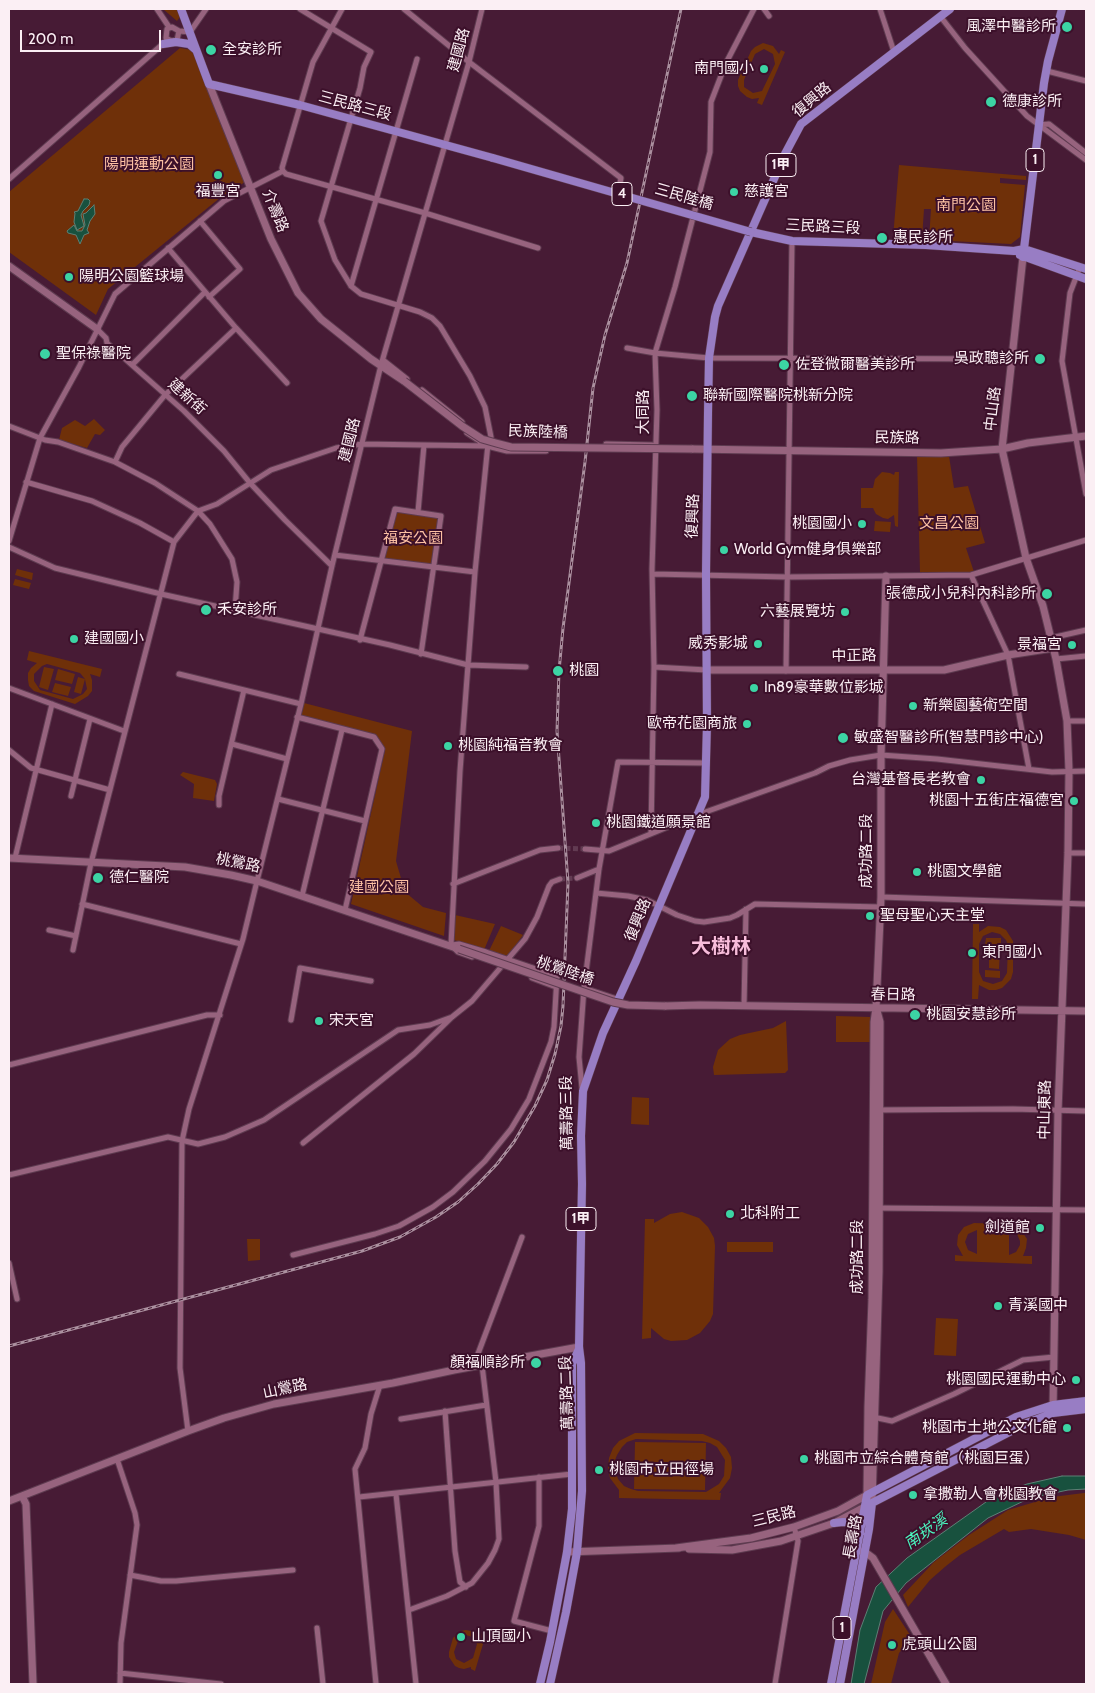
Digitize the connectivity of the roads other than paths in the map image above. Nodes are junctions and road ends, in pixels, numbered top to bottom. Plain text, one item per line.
1 (157, 9) edge
2 (181, 9) edge
3 (206, 9) edge
4 (300, 9) edge
5 (342, 9) edge
6 (404, 9) edge
7 (482, 9) edge
8 (754, 9) edge
9 (764, 9) edge
10 (880, 9) edge
11 (950, 9) edge
12 (1062, 9) edge
13 (769, 16) dead end
14 (940, 16) junction
15 (169, 28) junction
16 (331, 28) junction
17 (179, 31) junction
18 (190, 32) junction
19 (166, 42) junction
20 (196, 50) junction
21 (894, 52) junction
22 (417, 59) dead end
23 (469, 62) junction
24 (1046, 71) junction
25 (1086, 81) edge
26 (210, 84) junction
27 (300, 106) junction
28 (351, 119) junction
29 (1038, 125) junction
30 (396, 132) junction
31 (445, 145) junction
32 (1086, 153) edge
33 (493, 158) joint
34 (1086, 160) edge
35 (284, 171) junction
36 (9, 180) edge
37 (331, 186) junction
38 (250, 187) junction
39 (619, 188) dead end
40 (377, 199) junction
41 (425, 213) junction
42 (200, 221) junction
43 (751, 232) junction
44 (792, 241) junction
45 (168, 248) junction
46 (538, 248) dead end
47 (1024, 253) junction
48 (9, 266) edge
49 (1083, 268) edge
50 (1077, 276) junction
51 (1086, 279) edge
52 (351, 286) junction
53 (207, 294) junction
54 (398, 306) junction
55 (236, 328) junction
56 (97, 329) junction
57 (627, 348) dead end
58 (655, 353) junction
59 (709, 358) junction
60 (790, 358) junction
61 (1013, 359) junction
62 (382, 364) junction
63 (132, 365) junction
64 (404, 380) joint
65 (287, 383) dead end
66 (165, 395) junction
67 (9, 426) edge
68 (1086, 436) edge
69 (491, 437) junction
70 (1077, 437) junction
71 (40, 438) junction
72 (362, 444) junction
73 (606, 444) dead end
74 (424, 445) junction
75 (487, 446) junction
76 (656, 448) junction
77 (692, 449) joint
78 (1002, 449) junction
79 (607, 450) dead end
80 (707, 450) junction
81 (581, 451) dead end
82 (790, 452) junction
83 (115, 462) junction
84 (26, 482) junction
85 (250, 483) junction
86 (1086, 494) edge
87 (198, 511) junction
88 (418, 512) junction
89 (1086, 540) edge
90 (9, 541) edge
91 (174, 542) junction
92 (9, 547) edge
93 (335, 555) junction
94 (1026, 558) junction
95 (381, 560) junction
96 (332, 566) junction
97 (433, 568) junction
98 (475, 572) junction
99 (653, 574) junction
100 (706, 574) junction
101 (971, 575) junction
102 (886, 576) junction
103 (788, 577) junction
104 (161, 594) junction
105 (235, 610) junction
106 (317, 630) junction
107 (1086, 630) edge
108 (1051, 638) junction
109 (360, 640) junction
110 (1053, 648) junction
111 (421, 654) junction
112 (1008, 655) junction
113 (1086, 656) edge
114 (1056, 660) junction
115 (468, 665) junction
116 (526, 667) dead end
117 (654, 667) junction
118 (883, 669) junction
119 (707, 670) junction
120 (786, 671) junction
121 (179, 674) dead end
122 (9, 688) edge
123 (244, 690) junction
124 (52, 704) junction
125 (301, 704) junction
126 (298, 717) junction
127 (90, 719) junction
128 (1067, 721) junction
129 (1086, 721) edge
130 (342, 730) junction
131 (124, 731) junction
132 (232, 744) junction
133 (9, 750) edge
134 (881, 754) junction
135 (287, 760) junction
136 (652, 762) junction
137 (706, 763) junction
138 (36, 769) junction
139 (1029, 769) junction
140 (1069, 771) junction
141 (1086, 771) edge
142 (75, 780) junction
143 (110, 790) junction
144 (71, 796) dead end
145 (278, 799) junction
146 (219, 805) dead end
147 (1068, 808) joint
148 (323, 811) junction
149 (697, 815) junction
150 (365, 821) junction
151 (651, 833) junction
152 (558, 848) tunnel mouth
153 (585, 849) tunnel mouth
154 (602, 851) junction
155 (1068, 853) junction
156 (1086, 853) edge
157 (12, 858) edge
158 (91, 863) junction
159 (599, 868) junction
160 (577, 878) tunnel mouth
161 (560, 879) tunnel mouth
162 (258, 881) junction
163 (453, 884) junction
164 (596, 893) junction
165 (302, 896) junction
166 (881, 897) junction
167 (82, 904) junction
168 (1066, 904) junction
169 (1086, 904) edge
170 (658, 906) junction
171 (880, 907) junction
172 (746, 909) junction
173 (345, 910) junction
174 (49, 930) dead end
175 (76, 936) junction
176 (241, 944) junction
177 (451, 945) junction
178 (459, 949) joint
179 (73, 950) dead end
180 (507, 959) junction
181 (515, 962) junction
182 (501, 967) junction
183 (512, 970) junction
184 (371, 981) dead end
185 (556, 987) junction
186 (584, 988) junction
187 (584, 996) junction
188 (617, 1003) junction
189 (700, 1005) junction
190 (665, 1006) joint
191 (744, 1006) junction
192 (876, 1008) junction
193 (1061, 1011) junction
194 (1086, 1011) edge
195 (220, 1015) junction
196 (452, 1017) junction
197 (292, 1020) dead end
198 (9, 1065) edge
199 (583, 1091) junction
200 (877, 1110) junction
201 (1058, 1111) junction
202 (1086, 1111) edge
203 (182, 1141) junction
204 (303, 1143) dead end
205 (9, 1175) edge
206 (876, 1208) junction
207 (1057, 1210) junction
208 (1086, 1210) edge
209 (522, 1237) dead end
210 (293, 1255) dead end
211 (9, 1263) edge
212 (16, 1299) dead end
213 (580, 1347) junction
214 (1054, 1356) junction
215 (482, 1365) junction
216 (473, 1367) junction
217 (380, 1385) junction
218 (1086, 1401) edge
219 (486, 1405) junction
220 (1053, 1409) junction
221 (1086, 1409) edge
222 (444, 1411) junction
223 (871, 1417) junction
224 (401, 1419) dead end
225 (188, 1431) junction
226 (952, 1449) junction
227 (116, 1459) junction
228 (956, 1459) junction
229 (572, 1474) junction
230 (539, 1477) junction
231 (496, 1482) junction
232 (450, 1487) junction
233 (398, 1493) junction
234 (870, 1494) junction
235 (22, 1496) junction
236 (359, 1498) junction
237 (9, 1501) edge
238 (869, 1505) junction
239 (834, 1523) junction
240 (794, 1528) junction
241 (860, 1533) junction
242 (797, 1536) junction
243 (676, 1548) junction
244 (856, 1550) junction
245 (567, 1552) junction
246 (577, 1552) junction
247 (865, 1552) junction
248 (293, 1570) dead end
249 (130, 1575) junction
250 (466, 1587) junction
251 (409, 1610) junction
252 (317, 1628) dead end
253 (552, 1631) junction
254 (120, 1673) junction
255 (33, 1684) edge
256 (120, 1684) edge
257 (221, 1684) edge
258 (323, 1684) edge
259 (376, 1684) edge
260 (416, 1684) edge
261 (540, 1684) edge
262 (550, 1684) edge
263 (775, 1684) edge
264 (831, 1684) edge
265 (840, 1684) edge
266 (946, 1684) edge

1 - 15 street
2 - 18 main road, 介壽路
3 - 18 street
4 - 16 street
5 - 16 street
6 - 23 street
7 - 23 street, 建國路
8 - 58 street, 大同路
9 - 13 street
10 - 21 street
11 - 14 main road, 復興路 / 1甲
12 - 24 main road, 中山路 / 1
14 - 21 main road, 復興路 / 1甲
14 - 29 street
15 - 17 street
15 - 19 street
16 - 27 street
16 - 28 street
17 - 18 street
17 - 19 street
18 - 20 main road, 介壽路
19 - 20 main road
19 - 36 street
20 - 26 main road, 介壽路
21 - 43 main road, 復興路 / 1甲
22 - 30 street
23 - 31 street, 建國路
23 - 39 street
24 - 25 street
24 - 29 main road, 中山路 / 1
26 - 27 main road, 三民路三段 / 4
26 - 38 street, 介壽路
27 - 28 main road, 三民路三段 / 4
27 - 35 street
28 - 30 main road, 三民路三段 / 4
28 - 37 street
29 - 32 street
29 - 34 street
29 - 47 main road, 中山路 / 1
30 - 31 main road, 三民路三段 / 4
30 - 40 street
31 - 33 main road, 三民路三段 / 4
31 - 41 street, 建國路
33 - 43 main road, 三民陸橋 / 4, bridge
35 - 37 street
35 - 38 street
37 - 40 street
37 - 52 street
38 - 42 street
38 - 62 street, 介壽路
40 - 41 street
40 - 52 street
41 - 46 street
41 - 54 street, 建國路
42 - 45 street
42 - 53 street
43 - 44 main road, 三民路三段 / 4
43 - 59 main road, 復興路 / 1甲
44 - 47 main road, 三民路三段 / 4
44 - 60 street
45 - 53 street
45 - 56 street
47 - 49 main road, 三民路三段
47 - 50 main road, 三民路三段
47 - 61 street, 中山路
48 - 56 street, 建新街
49 - 50 street
50 - 51 main road, 三民路三段
50 - 70 street
52 - 54 street
53 - 55 street
53 - 63 street
54 - 62 street, 建國路
54 - 69 street
55 - 65 street
55 - 66 street
56 - 63 street, 建新街
56 - 71 street
57 - 58 street
58 - 59 street
58 - 76 street, 大同路
59 - 60 street
59 - 80 main road, 復興路 / 1甲
60 - 61 street
60 - 82 street
61 - 78 street, 中山路
62 - 64 street, 介壽路
62 - 69 street, 介壽路
62 - 72 street, 建國路
62 - 75 street, 介壽路
63 - 66 street, 建新街
64 - 77 street, 民族陸橋, bridge
66 - 83 street
66 - 85 street, 建新街
67 - 71 street
68 - 70 street, 民族路
69 - 75 street
70 - 78 street, 民族路
70 - 86 street
71 - 83 street
71 - 84 street
72 - 74 street
72 - 85 street
72 - 93 street, 建國路
73 - 76 street, 民族路
74 - 75 street
74 - 88 street
75 - 81 street, 介壽路
75 - 98 street
76 - 79 street, 民族路
76 - 80 street, 民族路
76 - 99 street, 大同路
77 - 80 street, 民族路
78 - 82 street, 民族路
78 - 94 street, 中山路
80 - 82 street, 民族路
80 - 100 main road, 復興路 / 1甲
82 - 103 street
83 - 87 street
84 - 90 street
84 - 91 street
85 - 87 street
85 - 96 street, 建新街
87 - 91 street
87 - 105 street
88 - 95 street
88 - 97 street
89 - 94 street
91 - 104 street
92 - 104 street
93 - 95 street
93 - 96 street, 建國路
94 - 101 street
94 - 108 street, 中山路
95 - 97 street
95 - 109 street
96 - 106 street, 建國路
97 - 98 street
97 - 111 street
98 - 115 street
99 - 100 street
99 - 117 street, 大同路
100 - 103 street
100 - 119 main road, 復興路 / 1甲
101 - 102 street
101 - 112 street
102 - 103 street
102 - 118 street, 成功路二段
103 - 120 street
104 - 105 street
104 - 131 street
105 - 106 street
106 - 109 street
106 - 125 street, 建國路
107 - 108 street
108 - 110 street, 中山路
109 - 111 street
110 - 112 street, 中正路
110 - 114 street, 中山路
111 - 115 street
112 - 118 street, 中正路
112 - 139 street
113 - 114 street
114 - 128 street, 中山路
115 - 116 street
115 - 163 street
117 - 119 street, 中正路
117 - 136 street, 大同路
118 - 120 street, 中正路
118 - 134 street, 成功路二段
119 - 120 street, 中正路
119 - 137 main road, 復興路 / 1甲
121 - 123 street
122 - 124 street
123 - 125 street
123 - 132 street
124 - 127 street
124 - 138 street
125 - 126 street, 建國路
126 - 130 street
126 - 135 street, 建國路
127 - 131 street
127 - 142 street
128 - 129 street
128 - 140 street, 中山路
130 - 148 street
130 - 150 street
131 - 143 street
132 - 135 street
132 - 146 street
133 - 138 street
134 - 139 street
134 - 149 street
134 - 166 street, 成功路二段
135 - 145 street, 建國路
136 - 137 street
136 - 151 street, 大同路
136 - 154 street
137 - 149 main road, 復興路 / 1甲
138 - 142 street
138 - 157 street
139 - 140 street
140 - 141 street
140 - 147 street, 中山路
142 - 143 street
142 - 144 street
143 - 158 street
145 - 148 street
145 - 162 street, 建國路
147 - 155 street, 中山東路
148 - 150 street
148 - 165 street
149 - 151 street
149 - 170 main road, 復興路 / 1甲
150 - 173 street
151 - 154 street
152 - 163 street
153 - 154 street
154 - 159 street
155 - 156 street
155 - 168 street, 中山東路
157 - 158 street, 桃鶯路
158 - 162 street, 桃鶯路
158 - 167 street
159 - 160 street
159 - 164 street, 萬壽路三段
161 - 180 street
162 - 165 street, 桃鶯路
162 - 176 street, 建國路
163 - 177 street
164 - 170 street
164 - 186 street, 萬壽路三段
165 - 173 street, 桃鶯路
166 - 168 street
166 - 171 street, 成功路二段
167 - 175 street
167 - 176 street
168 - 169 street
168 - 193 street, 中山東路
170 - 172 street
170 - 188 main road, 復興路 / 1甲
171 - 172 street
171 - 192 street, 成功路二段
172 - 191 street
173 - 177 street, 桃鶯路
174 - 175 street
175 - 179 street
176 - 195 street, 建國路
177 - 178 street, 桃鶯路
177 - 180 street, 桃鶯路
177 - 182 street, 桃鶯路
178 - 190 street, 桃鶯陸橋, bridge
180 - 181 street, 桃鶯路
180 - 182 street
181 - 183 street
181 - 185 street, 桃鶯路
182 - 183 street, 桃鶯路
182 - 196 street
183 - 185 street, 桃鶯路
184 - 197 street
185 - 210 street
186 - 187 street, 萬壽路三段
186 - 188 street, 春日路
187 - 188 street, 春日路
187 - 199 street, 萬壽路三段
188 - 189 street, 春日路
188 - 199 main road, 復興路 / 1甲
189 - 190 street, 春日路
189 - 191 street, 春日路
191 - 192 street, 春日路
192 - 193 street, 春日路
192 - 200 street, 成功路二段
193 - 194 street, 春日路
193 - 201 street, 中山東路
195 - 198 street
195 - 203 street, 建國路
196 - 203 street
196 - 204 street
199 - 213 main road, 萬壽路三段 / 1甲
200 - 201 street
200 - 206 street, 成功路二段
201 - 202 street
201 - 207 street, 中山東路
203 - 205 street
203 - 225 street, 建國路
206 - 207 street
206 - 223 street, 成功路二段
207 - 208 street
207 - 214 street, 中山東路
209 - 216 street
211 - 212 street
213 - 215 street, 山鶯路
213 - 229 main road, 萬壽路二段 / 1甲
213 - 246 main road, 萬壽路二段 / 1甲
214 - 220 street, 中山東路
214 - 223 street
215 - 216 street, 山鶯路
215 - 219 street
216 - 217 street, 山鶯路
217 - 225 street, 山鶯路
217 - 236 street
218 - 220 main road
219 - 222 street
219 - 231 street
220 - 221 main road
220 - 226 main road
220 - 228 main road
222 - 224 street
222 - 232 street
223 - 234 street, 成功路二段
225 - 227 street, 山鶯路
226 - 228 main road
226 - 234 main road
227 - 235 street, 山鶯路
227 - 249 street
228 - 238 main road
229 - 230 street
229 - 245 main road, 萬壽路二段 / 1甲
230 - 231 street
230 - 253 street
231 - 232 street
231 - 250 street
232 - 233 street
232 - 250 street
233 - 236 street
233 - 251 street
234 - 238 main road, 成功路二段 / 1
234 - 240 street, 三民路
235 - 237 street, 山鶯路
235 - 255 street
236 - 259 street
238 - 239 street, 三民路
238 - 241 main road, 長壽路 / 1
238 - 247 main road, 長壽路 / 1
239 - 241 main road
239 - 242 street, 三民路
240 - 242 street
240 - 243 street, 三民路
241 - 244 main road, 長壽路 / 1
242 - 243 street, 三民路
242 - 263 street
243 - 246 street, 三民路
244 - 247 street
244 - 264 main road, 長壽路 / 1
245 - 246 street, 三民路
245 - 253 main road, 萬壽路二段 / 1甲
246 - 262 main road, 萬壽路二段 / 1甲
247 - 265 main road, 長壽路 / 1
247 - 266 street
248 - 249 street
249 - 254 street
250 - 251 street
251 - 260 street
252 - 258 street
253 - 261 main road, 萬壽路二段 / 1甲
254 - 256 street
254 - 257 street

